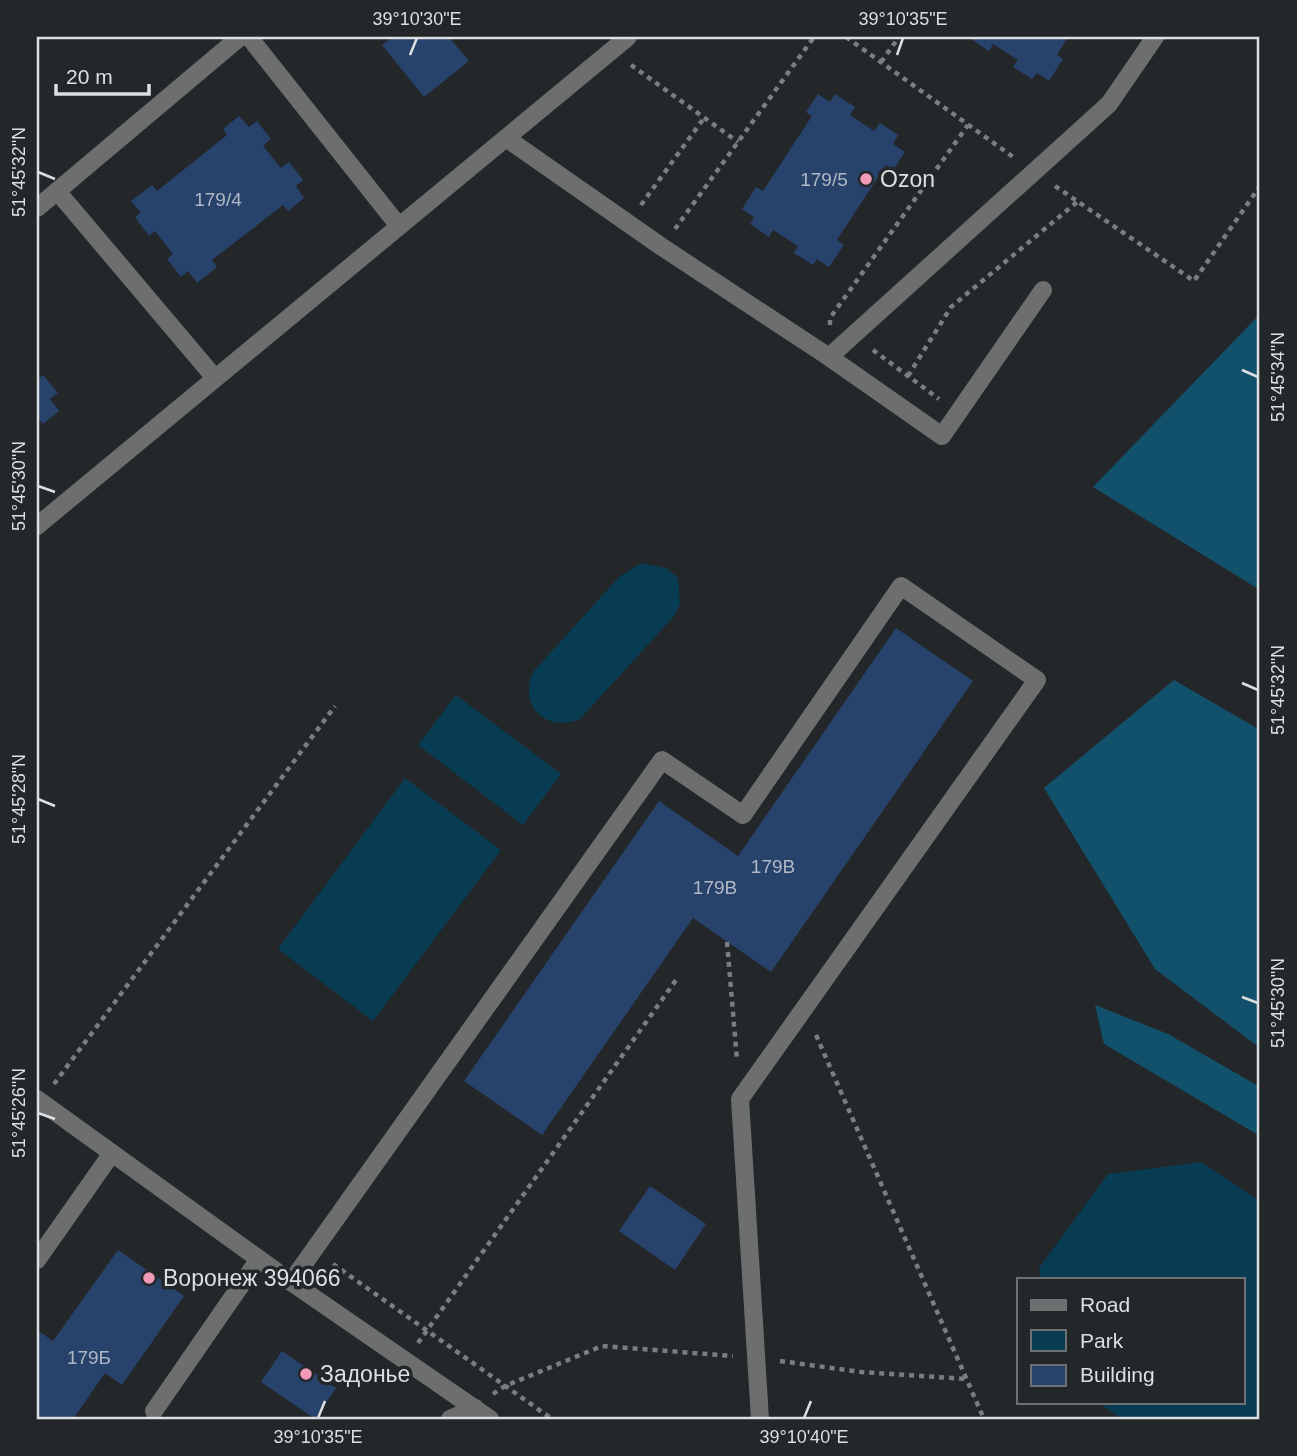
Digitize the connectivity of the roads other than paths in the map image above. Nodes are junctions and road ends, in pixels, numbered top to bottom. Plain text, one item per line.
1 (240, 37) edge
2 (249, 37) edge
3 (628, 37) edge
4 (1155, 37) edge
5 (506, 138) junction
6 (57, 191) junction
7 (37, 208) edge
8 (398, 225) junction
9 (1043, 290) dead end
10 (829, 357) junction
11 (215, 378) junction
12 (37, 526) edge
13 (39, 1100) edge
14 (111, 1153) junction
15 (259, 1259) junction
16 (37, 1260) edge
17 (291, 1282) junction
18 (475, 1408) junction
19 (155, 1411) dead end
20 (450, 1419) edge
21 (491, 1419) edge
22 (760, 1419) edge

1 - 6 street
2 - 8 street
3 - 5 street
4 - 10 street
5 - 8 street
5 - 10 street
6 - 7 street
6 - 11 street
8 - 11 street
9 - 10 street
11 - 12 street
13 - 14 street
14 - 15 street
14 - 16 street
15 - 17 street
15 - 19 street
17 - 18 street
17 - 22 street
18 - 20 street
18 - 21 street

